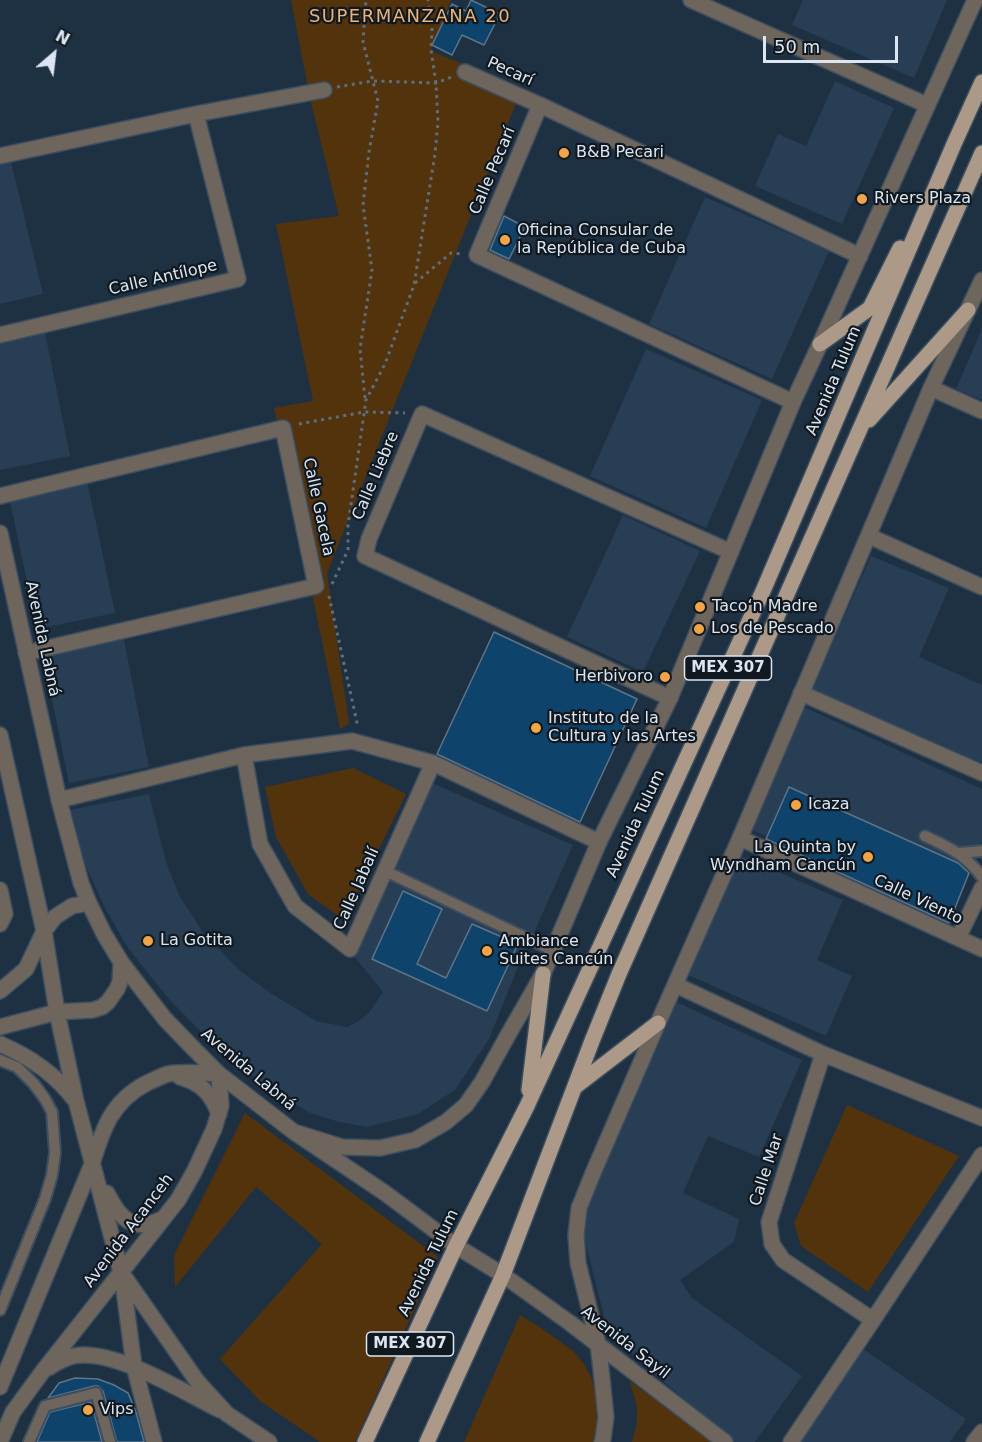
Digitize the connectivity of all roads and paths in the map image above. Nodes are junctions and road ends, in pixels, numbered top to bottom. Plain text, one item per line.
1 (366, 0) edge
2 (428, 0) edge
3 (691, 0) edge
4 (975, 0) edge
5 (465, 72) joint
6 (374, 81) junction
7 (982, 82) edge
8 (436, 83) junction
9 (324, 90) joint
10 (540, 105) junction
11 (927, 105) junction
12 (196, 114) junction
13 (954, 144) junction
14 (982, 153) edge
15 (0, 156) edge
16 (477, 255) junction
17 (860, 256) junction
18 (982, 280) edge
19 (414, 285) junction
20 (968, 310) junction
21 (0, 335) edge
22 (820, 344) junction
23 (930, 388) junction
24 (366, 400) junction
25 (793, 402) junction
26 (982, 411) edge
27 (364, 412) junction
28 (422, 414) junction
29 (283, 428) junction
30 (859, 432) junction
31 (0, 496) edge
32 (0, 532) edge
33 (869, 536) junction
34 (731, 552) junction
35 (332, 585) dead end
36 (982, 586) edge
37 (328, 592) dead end
38 (26, 653) junction
39 (801, 693) junction
40 (670, 698) junction
41 (0, 735) edge
42 (362, 743) junction
43 (244, 755) junction
44 (433, 763) junction
45 (982, 773) edge
46 (59, 800) junction
47 (925, 836) dead end
48 (740, 838) junction
49 (599, 842) junction
50 (982, 851) edge
51 (960, 853) junction
52 (385, 871) junction
53 (982, 877) edge
54 (982, 888) edge
55 (0, 890) edge
56 (89, 903) junction
57 (0, 924) edge
58 (44, 931) junction
59 (958, 938) junction
60 (982, 949) edge
61 (554, 951) junction
62 (121, 962) junction
63 (543, 974) junction
64 (676, 985) junction
65 (0, 991) edge
66 (57, 1012) junction
67 (658, 1023) junction
68 (0, 1027) edge
69 (0, 1044) edge
70 (824, 1054) junction
71 (0, 1060) edge
72 (168, 1074) junction
73 (219, 1074) junction
74 (576, 1086) junction
75 (76, 1101) junction
76 (527, 1106) junction
77 (219, 1114) junction
78 (982, 1118) edge
79 (294, 1132) junction
80 (982, 1155) edge
81 (92, 1164) junction
82 (163, 1219) junction
83 (456, 1246) junction
84 (121, 1272) junction
85 (502, 1275) junction
86 (0, 1310) edge
87 (873, 1320) junction
88 (598, 1344) junction
89 (134, 1366) junction
90 (43, 1371) junction
91 (0, 1386) edge
92 (227, 1414) junction
93 (982, 1432) edge
94 (0, 1442) edge
95 (29, 1442) edge
96 (110, 1442) edge
97 (154, 1442) edge
98 (269, 1442) edge
99 (365, 1442) edge
100 (427, 1442) edge
101 (602, 1442) edge
102 (725, 1442) edge
103 (791, 1442) edge
104 (974, 1442) edge

1 - 6 path
2 - 8 path
3 - 11 street
4 - 11 street, Avenida Tulum
5 - 8 path
5 - 10 street, Pecarí
6 - 8 path
6 - 9 path
6 - 24 path
7 - 13 main road, Avenida Tulum / MEX 307
8 - 19 path
9 - 12 street
10 - 16 street, Calle Pecarí
10 - 17 street
11 - 17 street, Avenida Tulum
12 - 15 street
12 - 21 street, Calle Antílope
13 - 22 main road
13 - 76 main road, Avenida Tulum / MEX 307
14 - 30 main road, MEX 307
16 - 19 path
16 - 25 street
17 - 22 street, Avenida Tulum
18 - 20 street
19 - 24 path
20 - 23 street
20 - 30 main road
22 - 25 street, Avenida Tulum
23 - 26 street
23 - 33 street
24 - 27 path
25 - 34 street, Avenida Tulum
27 - 28 path
27 - 29 path
27 - 35 path
28 - 34 street
28 - 40 street, Calle Liebre
29 - 31 street
29 - 38 street, Calle Gacela
30 - 74 main road, MEX 307
32 - 38 street, Avenida Labná
33 - 36 street
33 - 39 street
34 - 40 street, Avenida Tulum
37 - 42 path
38 - 46 street, Avenida Labná
39 - 45 street
39 - 48 street
40 - 49 street, Avenida Tulum
41 - 58 street
42 - 43 street
42 - 44 street
43 - 46 street
43 - 52 street, Calle Jabalí
44 - 49 street
44 - 52 street, Calle Jabalí
46 - 56 street, Avenida Labná
47 - 51 lane
48 - 59 street, Calle Viento
48 - 64 street
49 - 61 street, Avenida Tulum
50 - 51 lane
51 - 53 lane
52 - 61 lane
54 - 59 street
55 - 57 street
56 - 58 street
56 - 62 street, Avenida Labná
58 - 65 street
58 - 66 street
59 - 60 street, Calle Viento
61 - 63 street, Avenida Tulum
62 - 66 street
62 - 73 street, Avenida Labná
63 - 76 main road
63 - 79 street, Avenida Tulum
64 - 67 street
64 - 70 street
66 - 68 street
66 - 75 street
67 - 74 main road
67 - 88 street
69 - 75 street
70 - 78 street
70 - 87 street, Calle Mar
71 - 86 lane
72 - 73 street
72 - 77 street
72 - 81 street
73 - 77 street, Avenida Acanceh
73 - 79 street, Avenida Labná
74 - 85 main road, MEX 307
75 - 81 street
76 - 83 main road, Avenida Tulum / MEX 307
77 - 82 street, Avenida Acanceh
79 - 83 street, Avenida Labná
80 - 87 street
81 - 82 street
81 - 84 street
81 - 91 street
82 - 84 street, Avenida Acanceh
83 - 85 street, Avenida Labná
83 - 99 main road, Avenida Tulum / MEX 307
84 - 89 street
84 - 90 street, Avenida Acanceh
84 - 92 street
85 - 88 street, Avenida Sayil
85 - 100 main road, MEX 307
87 - 103 street
88 - 101 street
88 - 102 street, Avenida Sayil
89 - 90 street
89 - 92 street
89 - 97 street
90 - 94 street, Avenida Acanceh
92 - 98 street
93 - 104 street
95 - 96 lane

